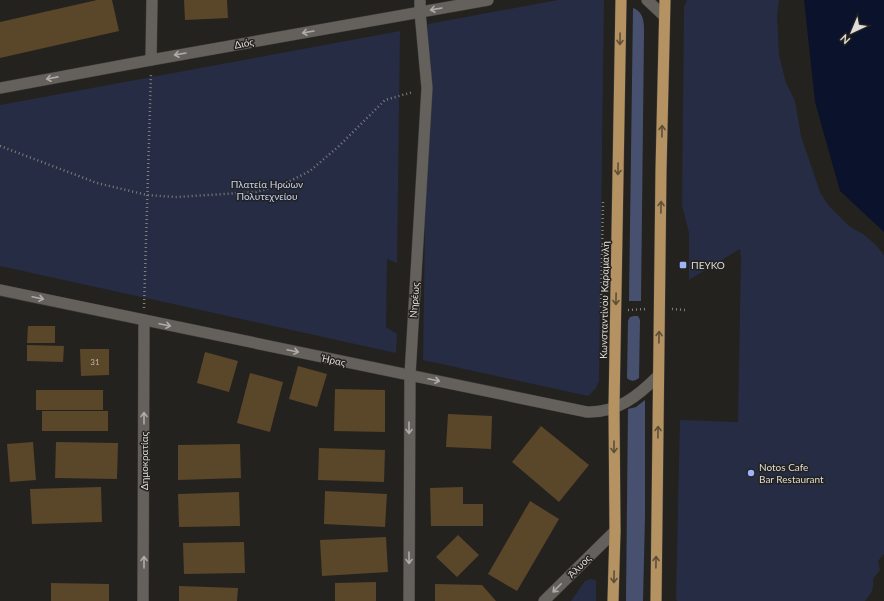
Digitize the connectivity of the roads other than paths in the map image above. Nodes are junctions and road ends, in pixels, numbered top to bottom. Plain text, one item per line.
1 (152, 0) edge
2 (420, 0) edge
3 (488, 0) edge
4 (621, 0) edge
5 (647, 0) edge
6 (665, 0) edge
7 (420, 12) junction
8 (664, 16) junction
9 (151, 60) junction
10 (0, 88) edge
11 (0, 290) edge
12 (144, 320) junction
13 (410, 375) junction
14 (658, 376) junction
15 (614, 408) junction
16 (615, 531) junction
17 (143, 601) edge
18 (408, 601) edge
19 (544, 601) edge
20 (613, 601) edge
21 (656, 601) edge

1 - 9 street
2 - 7 street, Νηρέως
3 -> 7 street, Διός
4 -> 15 highway, Κωνσταντίνου Καραμανλή
5 - 8 street
6 - 8 highway
7 -> 9 street, Διός
7 - 13 street, Νηρέως
14 -> 8 highway
9 -> 10 street, Διός
11 -> 12 street, Ήρας
12 -> 13 street, Ήρας
17 -> 12 street, Δημοκρατίας
13 -> 15 street, Ήρας
13 -> 18 street, Νηρέως
14 - 15 street, Ήρας
21 -> 14 highway
15 -> 16 highway, Κωνσταντίνου Καραμανλή
16 -> 19 street, Άλυος
16 -> 20 highway, Κωνσταντίνου Καραμανλή

